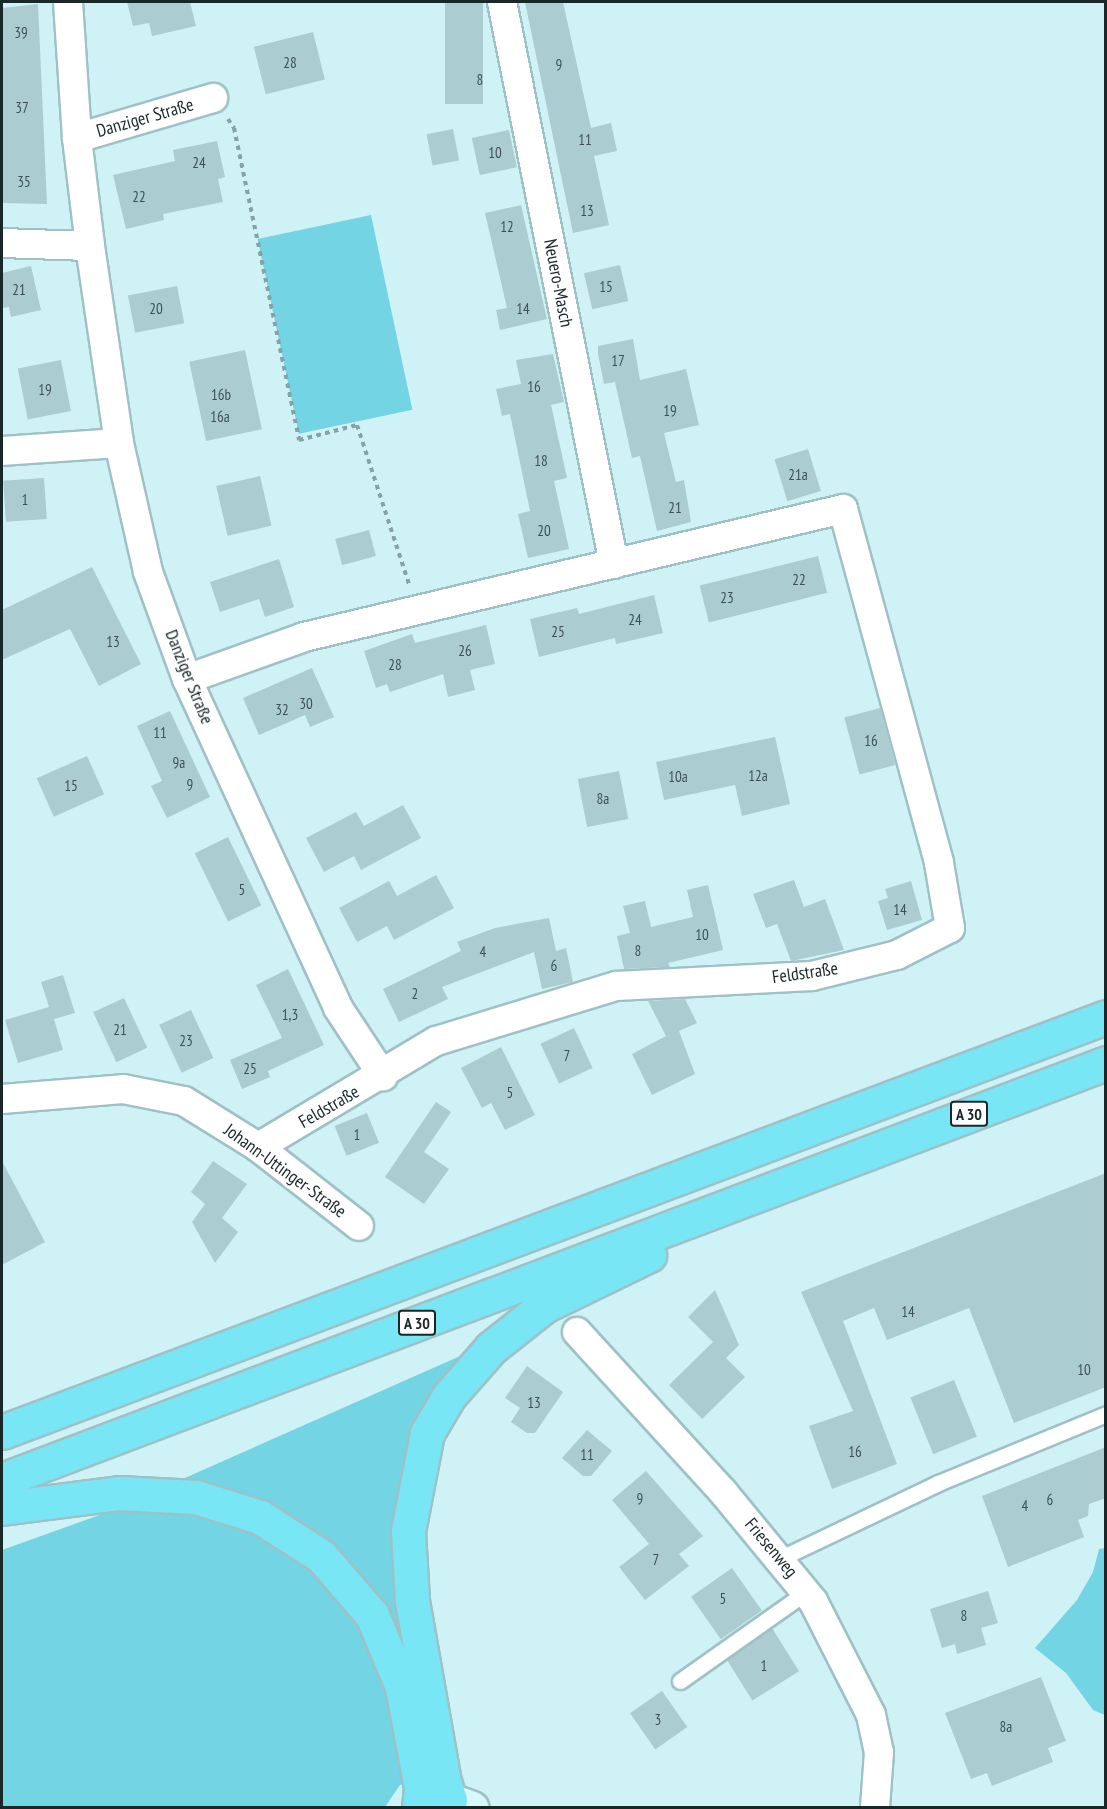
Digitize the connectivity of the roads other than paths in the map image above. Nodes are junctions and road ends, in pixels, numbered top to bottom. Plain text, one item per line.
1 (68, 2) edge
2 (502, 2) edge
3 (213, 98) road end
4 (77, 138) junction
5 (2, 243) edge
6 (90, 246) junction
7 (119, 443) junction
8 (2, 451) edge
9 (614, 564) junction
10 (187, 679) junction
11 (1106, 1017) edge
12 (1106, 1063) edge
13 (382, 1076) junction
14 (2, 1099) edge
15 (258, 1147) junction
16 (832, 1165) junction
17 (359, 1226) dead end
18 (577, 1332) dead end
19 (1106, 1414) edge
20 (6, 1430) edge
21 (2, 1480) edge
22 (2, 1508) edge
23 (781, 1558) junction
24 (806, 1592) junction
25 (680, 1681) dead end
26 (441, 1806) edge
27 (874, 1808) edge

1 - 4 street, Danziger Straße
2 - 9 street, Neuero-Masch
3 - 4 street, Danziger Straße
4 - 6 street, Danziger Straße
5 - 6 street
6 - 7 street, Danziger Straße
7 - 8 street
7 - 10 street, Danziger Straße
9 - 10 street
9 - 13 street, Feldstraße
10 - 13 street, Danziger Straße
11 - 20 highway, A 30
12 - 16 highway, A 30
13 - 15 street, Feldstraße
14 - 15 street, Johann-Uttinger-Straße
15 - 17 street, Johann-Uttinger-Straße
16 - 21 highway, A 30
16 - 26 highway
18 - 23 street, Friesenweg
19 - 23 lane
22 - 26 highway
23 - 24 street, Friesenweg
24 - 25 lane
24 - 27 street, Friesenweg

